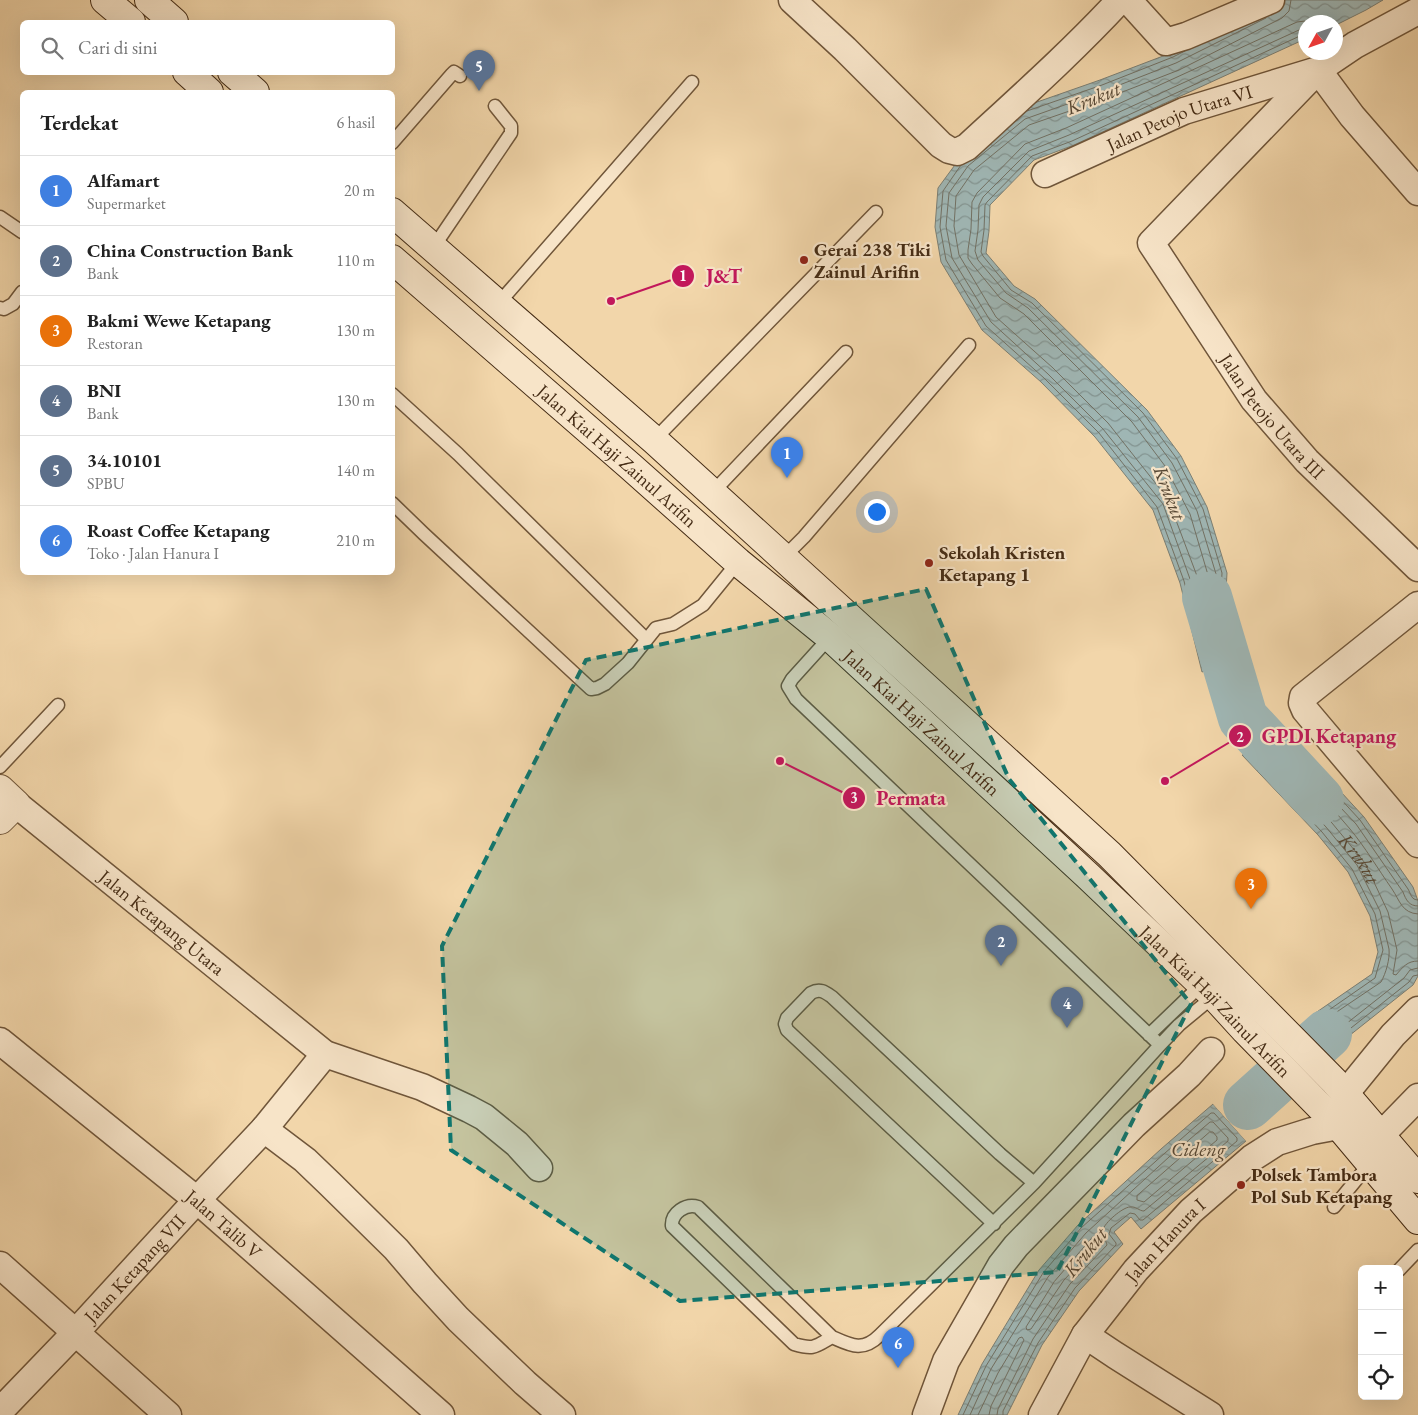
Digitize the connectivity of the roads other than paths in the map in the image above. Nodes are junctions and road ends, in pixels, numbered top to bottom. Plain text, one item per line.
1 (105, 0) edge
2 (148, 0) edge
3 (792, 0) edge
4 (1120, 0) edge
5 (1128, 0) edge
6 (1271, 0) edge
7 (1418, 11) edge
8 (129, 20) edge
9 (172, 20) edge
10 (1318, 70) junction
11 (190, 75) edge
12 (235, 75) edge
13 (460, 76) dead end
14 (692, 82) dead end
15 (207, 90) edge
16 (253, 90) edge
17 (495, 106) dead end
18 (395, 140) edge
19 (1045, 174) dead end
20 (1418, 192) edge
21 (876, 212) dead end
22 (395, 215) edge
23 (0, 217) edge
24 (20, 231) edge
25 (1150, 243) joint
26 (433, 248) junction
27 (395, 262) edge
28 (20, 295) edge
29 (498, 304) junction
30 (0, 308) edge
31 (970, 345) dead end
32 (846, 352) dead end
33 (395, 397) edge
34 (654, 440) junction
35 (712, 493) junction
36 (395, 506) edge
37 (783, 558) junction
38 (738, 562) junction
39 (1418, 568) edge
40 (1418, 605) edge
41 (830, 637) junction
42 (646, 639) junction
43 (58, 705) dead end
44 (0, 767) edge
45 (5, 804) edge
46 (1418, 844) edge
47 (1208, 990) junction
48 (1418, 1010) edge
49 (1149, 1035) junction
50 (0, 1041) edge
51 (1160, 1045) junction
52 (1211, 1051) dead end
53 (325, 1054) junction
54 (1340, 1088) junction
55 (1418, 1098) edge
56 (1339, 1126) junction
57 (264, 1129) junction
58 (1380, 1136) junction
59 (1370, 1163) junction
60 (539, 1168) dead end
61 (1418, 1179) edge
62 (1034, 1183) junction
63 (197, 1200) junction
64 (1334, 1207) dead end
65 (1418, 1220) edge
66 (994, 1224) junction
67 (1418, 1250) edge
68 (0, 1264) edge
69 (1403, 1266) edge
70 (76, 1333) junction
71 (1085, 1335) junction
72 (832, 1337) junction
73 (0, 1411) edge
74 (168, 1415) edge
75 (441, 1415) edge
76 (562, 1415) edge
77 (926, 1415) edge
78 (1042, 1415) edge
79 (1210, 1415) edge

1 - 8 main road
2 - 9 main road
3 - 4 street
5 - 6 street
7 - 10 street, Jalan Petojo Utara VI
10 - 19 street, Jalan Petojo Utara VI
10 - 20 street
10 - 25 street, Jalan Petojo Utara VI
11 - 15 main road
12 - 16 main road
13 - 18 lane
14 - 29 lane
17 - 26 lane
21 - 34 lane
22 - 26 main road, Jalan Kiai Haji Zainul Arifin
23 - 24 lane
25 - 39 street, Jalan Petojo Utara III
26 - 29 main road, Jalan Kiai Haji Zainul Arifin
27 - 38 main road, Jalan Kiai Haji Zainul Arifin
28 - 30 lane
29 - 34 main road, Jalan Kiai Haji Zainul Arifin
31 - 37 lane
32 - 35 lane
33 - 42 lane
34 - 35 main road, Jalan Kiai Haji Zainul Arifin
35 - 37 main road, Jalan Kiai Haji Zainul Arifin
36 - 42 lane
37 - 54 main road, Jalan Kiai Haji Zainul Arifin
38 - 41 main road, Jalan Kiai Haji Zainul Arifin
38 - 42 lane
40 - 46 street
41 - 47 main road, Jalan Kiai Haji Zainul Arifin
41 - 49 lane
43 - 44 lane
45 - 53 street, Jalan Ketapang Utara
47 - 49 lane
47 - 51 lane
47 - 56 main road, Jalan Kiai Haji Zainul Arifin
48 - 54 street
49 - 51 lane
50 - 63 street, Jalan Talib V
51 - 62 lane
52 - 77 street
53 - 57 street, Jalan Ketapang VII
53 - 60 street
54 - 58 main road, Jalan Kiai Haji Zainul Arifin
55 - 58 street
56 - 59 main road, Jalan Kiai Haji Zainul Arifin
56 - 71 street, Jalan Hanura I
57 - 63 street, Jalan Ketapang VII
57 - 76 street
58 - 61 main road, Jalan Kiai Haji Zainul Arifin
59 - 64 lane
59 - 65 main road, Jalan Kiai Haji Zainul Arifin
62 - 66 lane
62 - 66 lane
63 - 70 street, Jalan Ketapang VII
63 - 75 street, Jalan Talib V
66 - 72 lane
67 - 69 lane
68 - 70 street
70 - 73 street, Jalan Ketapang VII
70 - 74 street
71 - 78 street, Jalan Hanura I
71 - 79 street
72 - 72 lane

